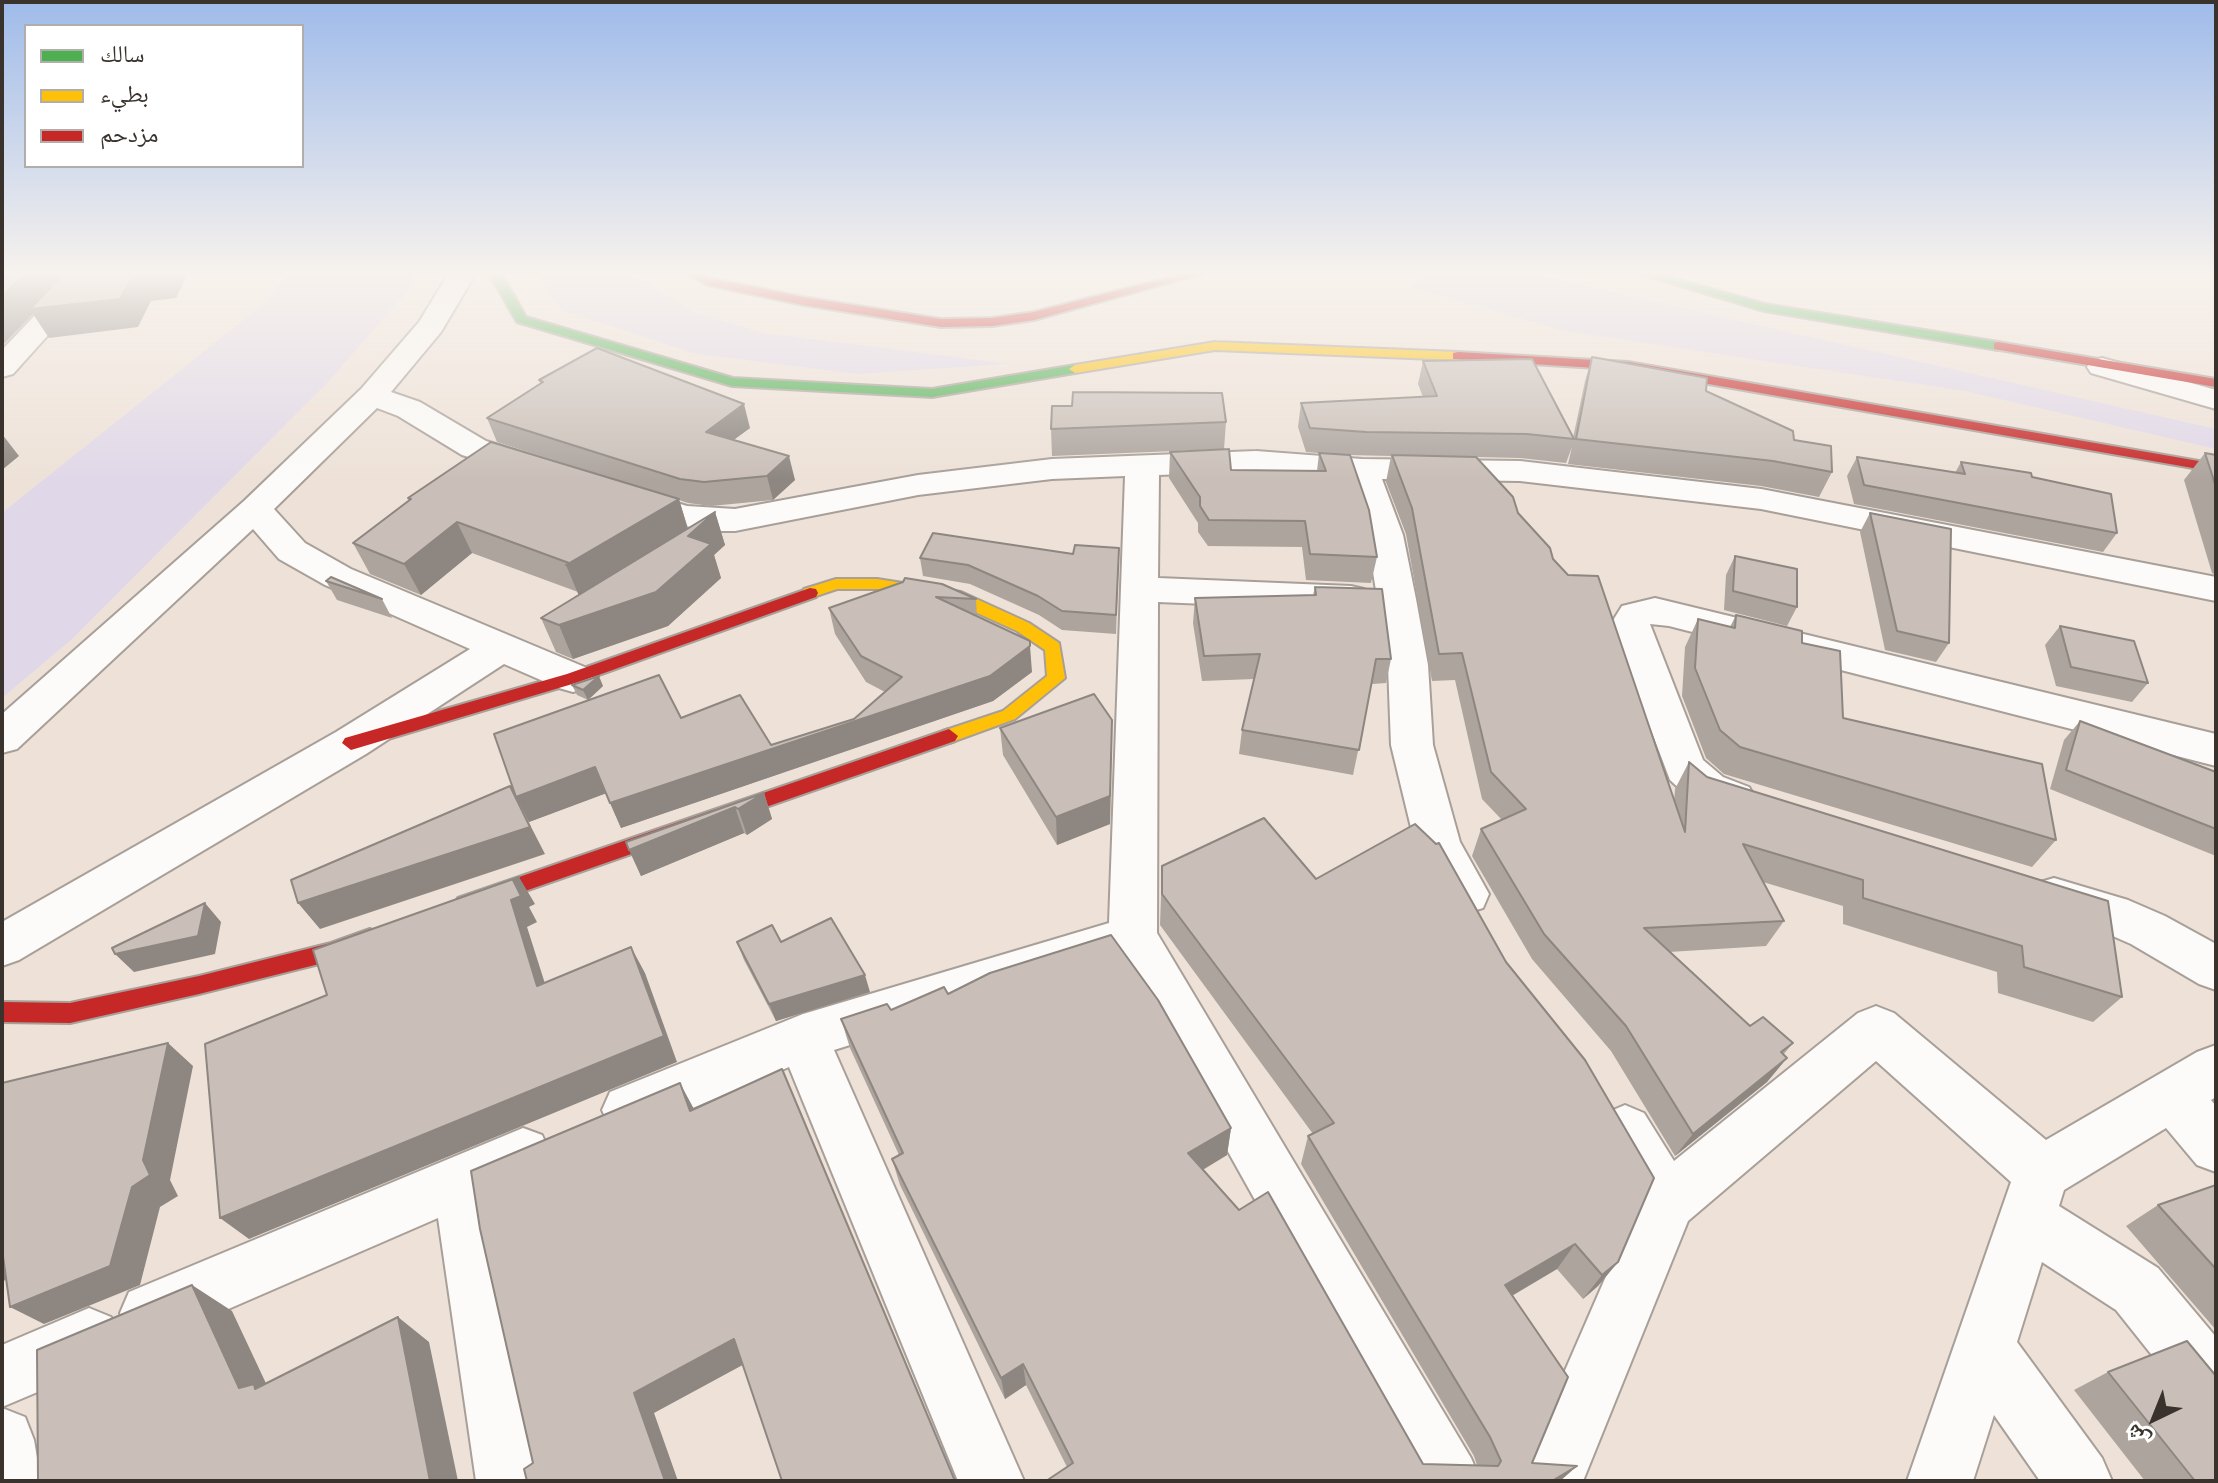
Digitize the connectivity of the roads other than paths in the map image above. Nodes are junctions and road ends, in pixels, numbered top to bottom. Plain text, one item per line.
1 (26, 342) edge
2 (417, 342) edge
3 (599, 342) edge
4 (1980, 342) edge
5 (2064, 356) junction
6 (2, 368) edge
7 (2216, 383) edge
8 (372, 396) junction
9 (2216, 400) edge
10 (1142, 464) junction
11 (2216, 468) edge
12 (1362, 469) junction
13 (558, 475) edge
14 (600, 489) edge
15 (256, 508) junction
16 (735, 520) junction
17 (681, 554) edge
18 (1140, 589) junction
19 (2216, 589) edge
20 (1397, 599) junction
21 (559, 629) edge
22 (509, 651) junction
23 (573, 678) junction
24 (2, 738) edge
25 (351, 743) junction
26 (2216, 750) edge
27 (1770, 810) edge
28 (2022, 887) edge
29 (445, 911) edge
30 (1483, 923) edge
31 (388, 931) edge
32 (1133, 936) junction
33 (2, 946) edge
34 (2216, 969) edge
35 (2, 1012) edge
36 (803, 1037) junction
37 (2194, 1082) edge
38 (1605, 1097) edge
39 (2216, 1146) edge
40 (460, 1180) junction
41 (2034, 1196) junction
42 (1667, 1202) junction
43 (1984, 1349) junction
44 (2, 1376) edge
45 (2216, 1386) edge
46 (2, 1440) edge
47 (8, 1481) edge
48 (509, 1481) edge
49 (991, 1481) edge
50 (1448, 1481) edge
51 (1550, 1481) edge
52 (1940, 1481) edge
53 (2079, 1481) edge

1 - 6 street
2 - 8 street
3 - 11 street
4 - 5 street
5 - 7 street
5 - 9 street
8 - 13 street
8 - 15 street
10 - 12 street
10 - 16 street
10 - 18 street
12 - 19 street
12 - 20 street
14 - 16 street
15 - 22 street
15 - 24 street
16 - 17 street
18 - 20 street
18 - 32 street
20 - 30 street
21 - 22 street
22 - 23 street
22 - 25 street
23 - 25 street
23 - 29 street
25 - 33 street
26 - 27 street
28 - 34 street
31 - 35 street
32 - 36 street
32 - 50 street
36 - 40 street
36 - 49 street
37 - 39 street
37 - 41 street
38 - 42 street
40 - 44 street
40 - 48 street
41 - 42 street
41 - 43 street
41 - 45 street
42 - 51 street
43 - 52 street
43 - 53 street
46 - 47 street

